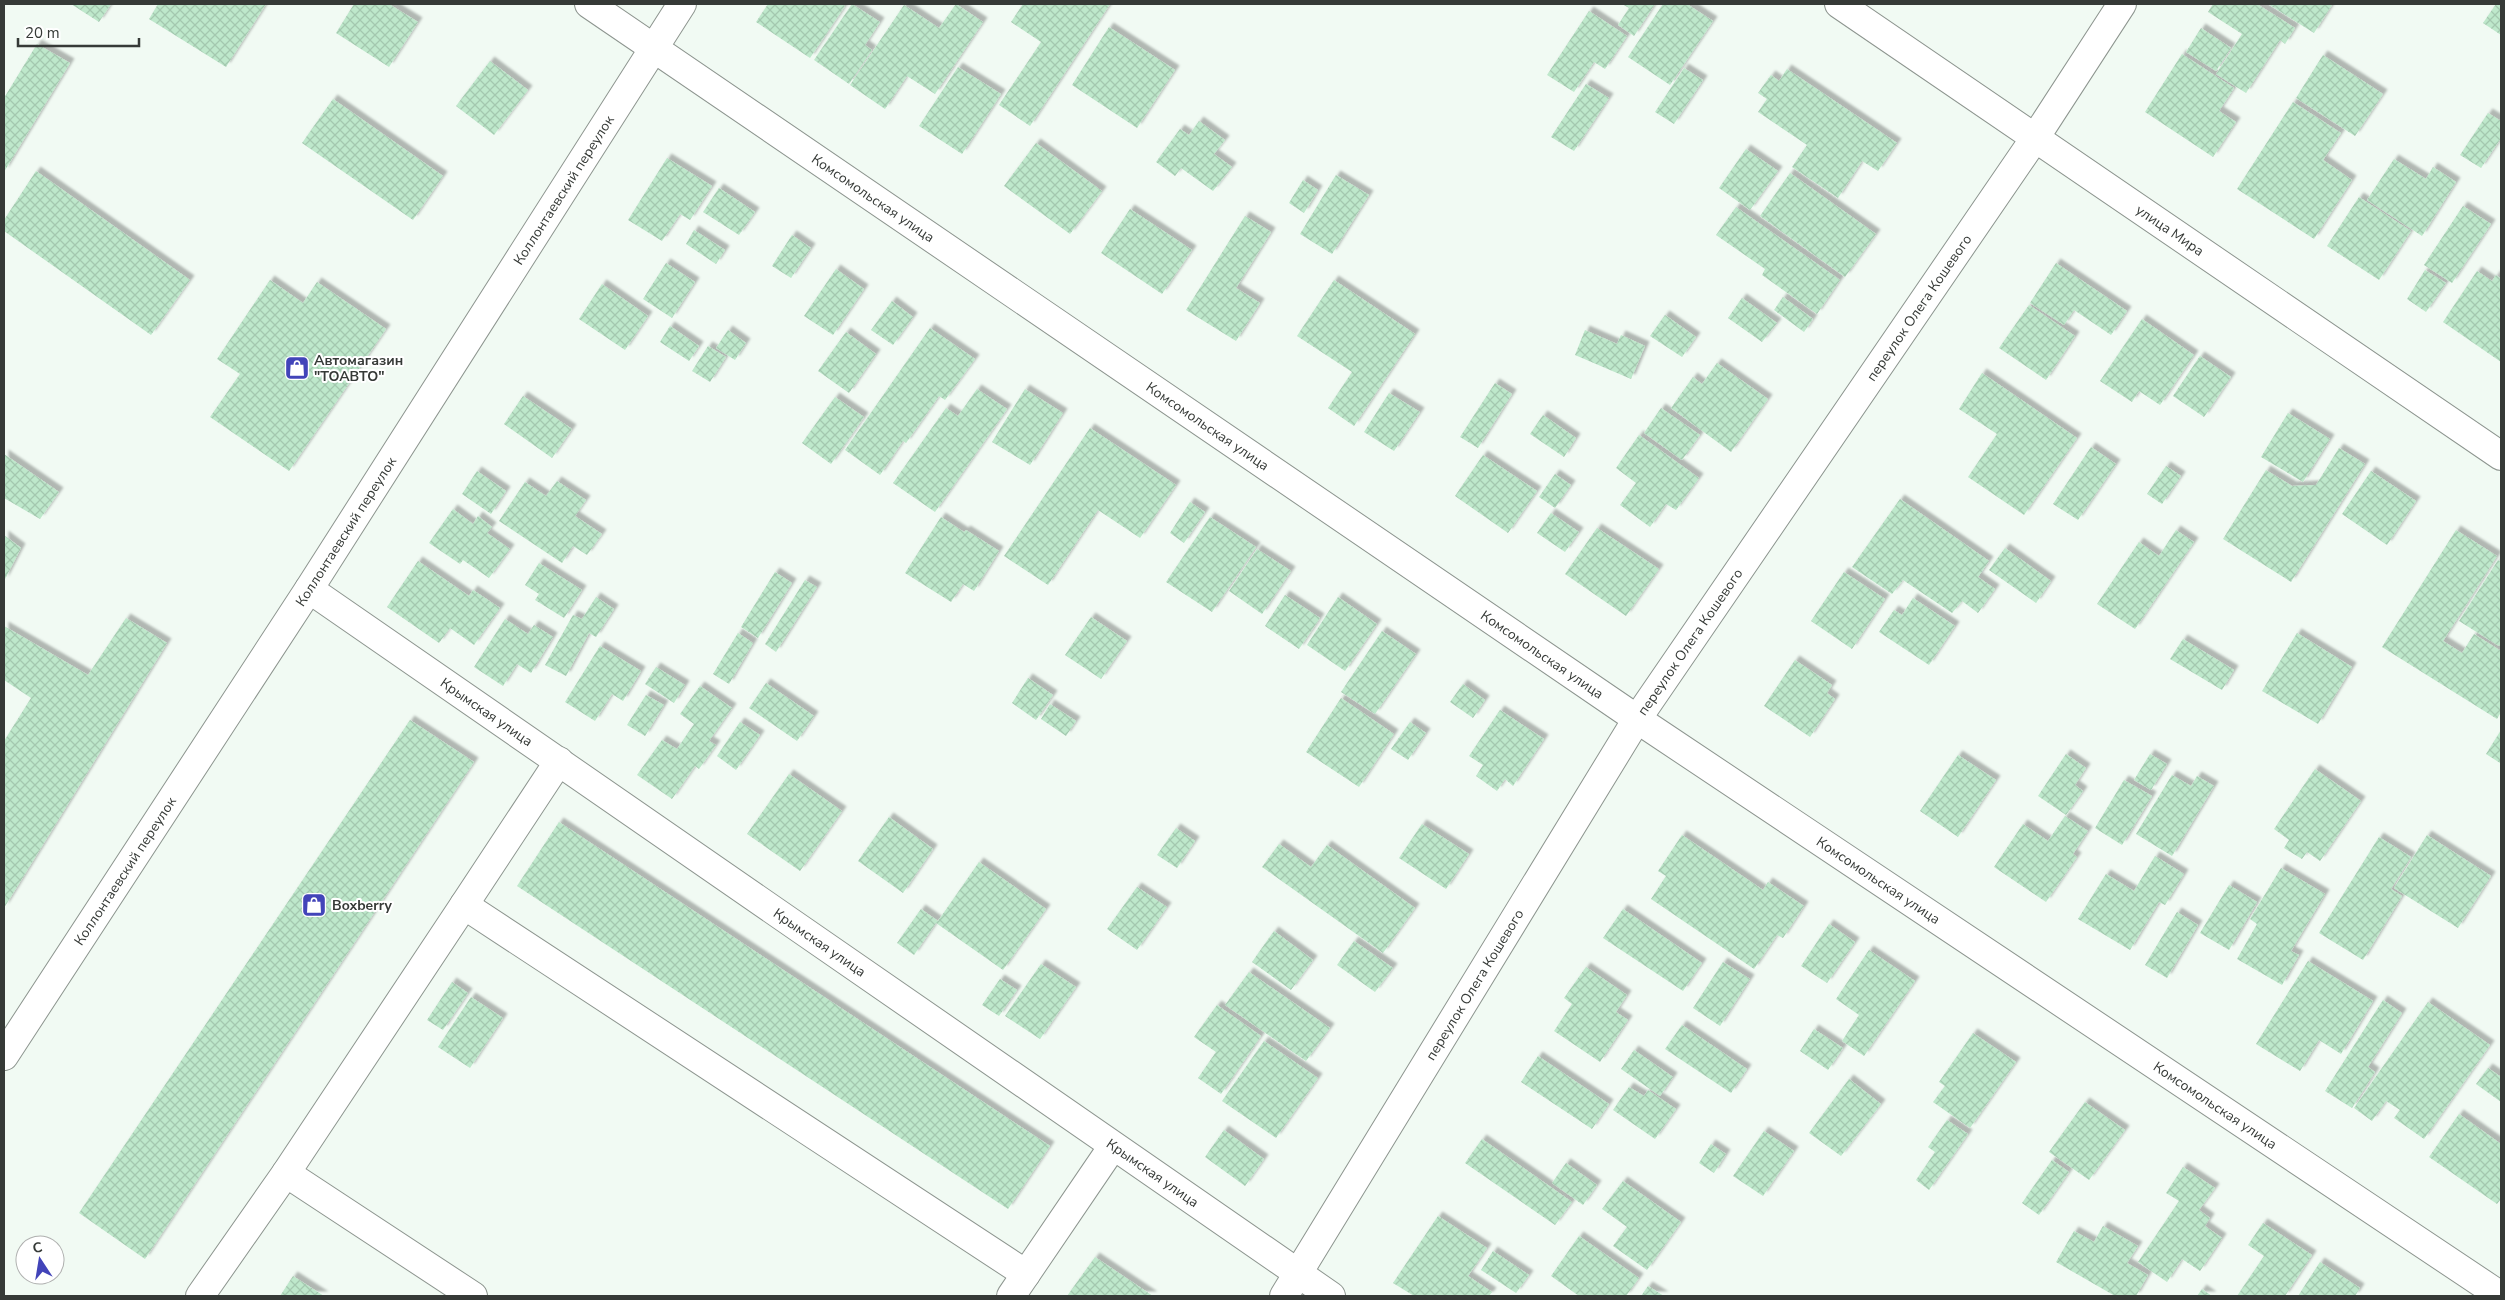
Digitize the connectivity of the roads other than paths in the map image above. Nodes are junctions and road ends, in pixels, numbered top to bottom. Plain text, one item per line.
1 (589, 4) edge
2 (682, 4) edge
3 (1840, 4) edge
4 (2122, 4) edge
5 (653, 49) junction
6 (2035, 138) junction
7 (2501, 456) edge
8 (309, 589) junction
9 (1637, 719) junction
10 (559, 762) junction
11 (464, 905) junction
12 (4, 1056) edge
13 (1113, 1146) junction
14 (286, 1172) junction
15 (1026, 1274) junction
16 (1291, 1285) edge
17 (200, 1296) edge
18 (473, 1296) edge
19 (1011, 1296) edge
20 (1331, 1296) edge
21 (2501, 1296) edge

1 - 5 street, Комсомольская улица
2 - 5 street, Коллонтаевский переулок
3 - 6 street, улица Мира
4 - 6 street, переулок Олега Кошевого
5 - 8 street, Коллонтаевский переулок
5 - 9 street, Комсомольская улица
6 - 7 street, улица Мира
6 - 9 street, переулок Олега Кошевого
8 - 10 street, Крымская улица
8 - 12 street, Коллонтаевский переулок
9 - 16 street, переулок Олега Кошевого
9 - 21 street, Комсомольская улица
10 - 11 street
10 - 13 street, Крымская улица
11 - 14 street
11 - 15 street
13 - 15 street
13 - 16 street, Крымская улица
14 - 17 street
14 - 18 street
15 - 19 street
16 - 20 street, Крымская улица

